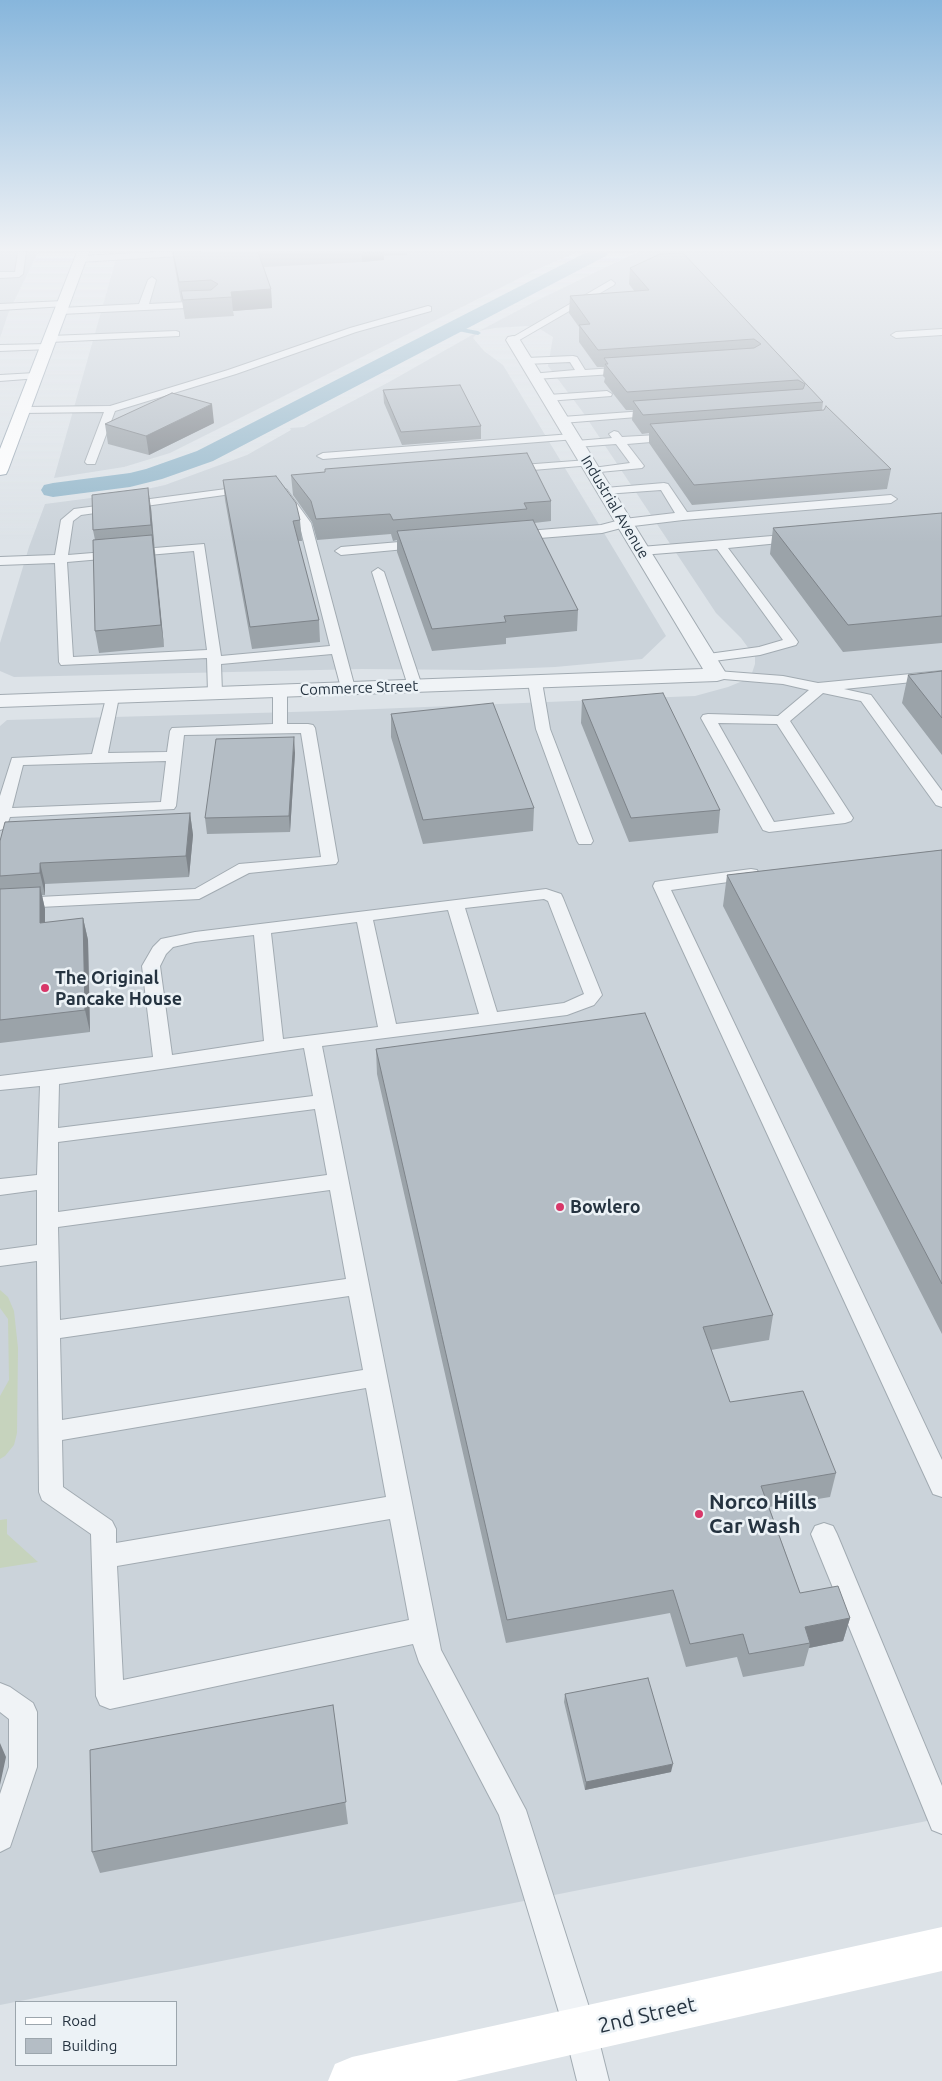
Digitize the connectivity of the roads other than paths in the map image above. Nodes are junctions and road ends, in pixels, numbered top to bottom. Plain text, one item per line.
1 (46, 349) edge
2 (298, 349) edge
3 (519, 349) edge
4 (526, 361) junction
5 (639, 369) edge
6 (582, 373) junction
7 (36, 376) junction
8 (535, 376) junction
9 (0, 378) edge
10 (607, 394) dead end
11 (548, 398) junction
12 (23, 410) junction
13 (111, 410) junction
14 (670, 412) edge
15 (601, 418) junction
16 (562, 420) junction
17 (688, 436) edge
18 (574, 441) junction
19 (619, 442) junction
20 (323, 456) dead end
21 (91, 462) dead end
22 (590, 467) junction
23 (0, 470) edge
24 (494, 470) edge
25 (605, 491) junction
26 (891, 499) dead end
27 (683, 516) junction
28 (624, 523) junction
29 (505, 537) edge
30 (809, 537) edge
31 (438, 543) edge
32 (720, 545) junction
33 (341, 551) dead end
34 (641, 551) junction
35 (61, 559) junction
36 (0, 561) edge
37 (378, 572) dead end
38 (338, 649) junction
39 (214, 658) junction
40 (712, 666) junction
41 (942, 675) edge
42 (535, 682) junction
43 (415, 686) junction
44 (822, 687) junction
45 (348, 688) junction
46 (280, 691) junction
47 (215, 693) junction
48 (112, 697) junction
49 (0, 701) edge
50 (782, 720) junction
51 (280, 728) junction
52 (173, 756) junction
53 (98, 758) junction
54 (942, 802) edge
55 (2, 819) edge
56 (585, 841) dead end
57 (768, 872) edge
58 (0, 904) edge
59 (454, 904) junction
60 (364, 916) junction
61 (262, 928) junction
62 (490, 1019) junction
63 (388, 1032) junction
64 (312, 1041) junction
65 (274, 1046) junction
66 (163, 1062) junction
67 (50, 1077) junction
68 (0, 1083) edge
69 (324, 1101) junction
70 (48, 1136) junction
71 (46, 1181) junction
72 (339, 1181) junction
73 (0, 1186) edge
74 (47, 1221) junction
75 (46, 1252) junction
76 (0, 1258) edge
77 (358, 1286) junction
78 (49, 1331) junction
79 (376, 1377) junction
80 (50, 1432) junction
81 (942, 1486) edge
82 (400, 1506) junction
83 (824, 1534) dead end
84 (104, 1557) junction
85 (423, 1629) junction
86 (0, 1696) edge
87 (942, 1820) edge
88 (0, 1837) edge
89 (942, 1949) edge
90 (580, 2030) junction
91 (352, 2081) edge
92 (593, 2081) edge

1 - 7 main road
2 - 13 lane
3 - 4 street, Industrial Avenue
4 - 6 lane
4 - 8 street, Industrial Avenue
5 - 6 lane
6 - 8 lane
7 - 9 lane
7 - 12 main road
8 - 11 street, Industrial Avenue
10 - 11 lane
11 - 16 street, Industrial Avenue
12 - 13 lane
12 - 23 main road
13 - 21 lane
14 - 15 lane
15 - 16 lane
15 - 19 lane
16 - 18 street, Industrial Avenue
17 - 19 lane
18 - 19 lane
18 - 20 lane
18 - 22 street, Industrial Avenue
19 - 22 lane
22 - 24 lane
22 - 25 street, Industrial Avenue
25 - 27 lane
25 - 28 street, Industrial Avenue
26 - 27 lane
27 - 28 lane
28 - 29 lane
28 - 34 street, Industrial Avenue
30 - 32 lane
31 - 33 lane
32 - 34 lane
32 - 40 lane
34 - 40 street, Industrial Avenue
35 - 36 lane
35 - 38 lane
35 - 39 lane
35 - 39 lane
37 - 43 lane
38 - 39 lane
38 - 45 lane
39 - 47 lane
40 - 42 street, Commerce Street
40 - 44 lane
41 - 44 lane
42 - 43 street, Commerce Street
42 - 56 lane
43 - 45 street, Commerce Street
44 - 50 lane
44 - 54 lane
45 - 46 street, Commerce Street
46 - 47 street, Commerce Street
46 - 51 lane
47 - 48 street, Commerce Street
48 - 49 street, Commerce Street
48 - 53 lane
50 - 50 lane
51 - 52 lane
51 - 58 lane
52 - 53 lane
52 - 55 lane
53 - 55 lane
57 - 81 lane
59 - 60 lane
59 - 62 lane
59 - 62 lane
60 - 61 lane
60 - 63 lane
61 - 65 lane
61 - 66 lane
62 - 63 lane
63 - 64 lane
64 - 65 lane
64 - 69 lane
65 - 66 lane
66 - 67 lane
67 - 68 lane
67 - 70 lane
69 - 70 lane
69 - 72 lane
70 - 71 lane
71 - 73 lane
71 - 74 lane
72 - 74 lane
72 - 77 lane
74 - 75 lane
75 - 76 lane
75 - 78 lane
77 - 78 lane
77 - 79 lane
78 - 80 lane
79 - 80 lane
79 - 82 lane
80 - 84 lane
82 - 84 lane
82 - 85 lane
83 - 87 lane
84 - 85 lane
85 - 90 lane
86 - 88 lane
89 - 90 main road, 2nd Street
90 - 91 main road, 2nd Street
90 - 92 lane

